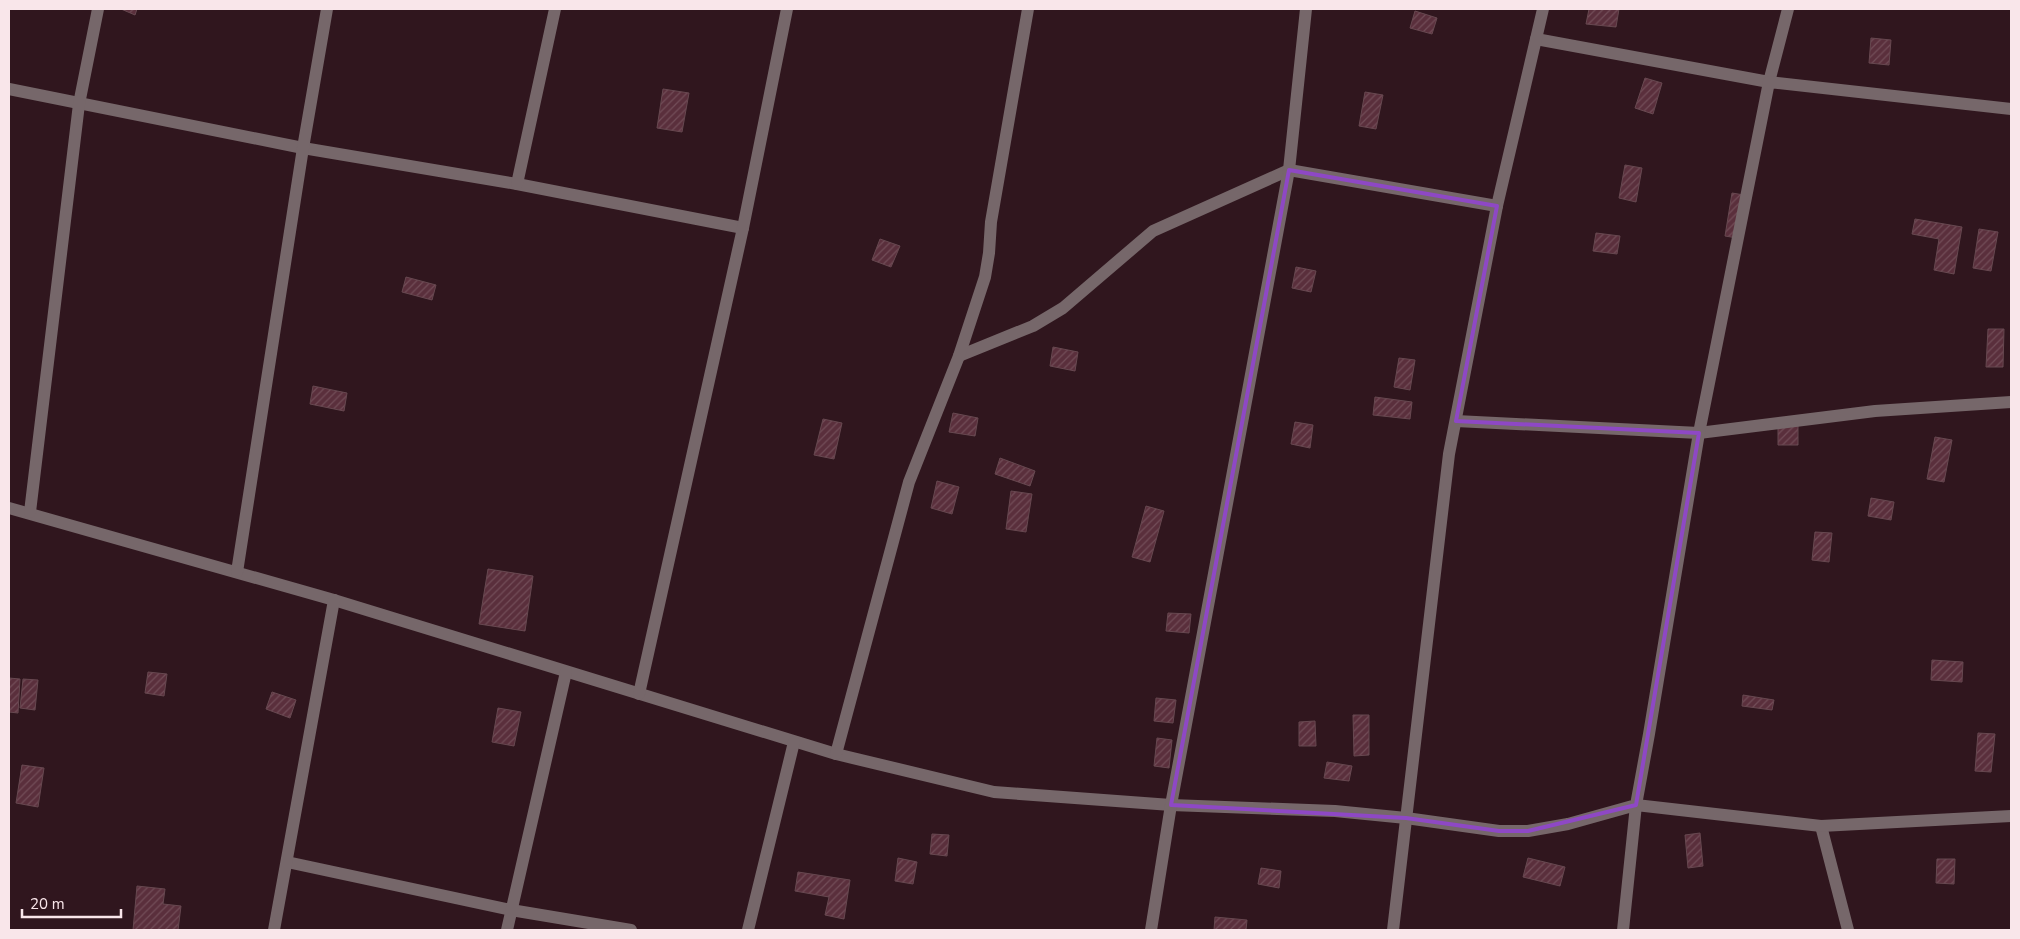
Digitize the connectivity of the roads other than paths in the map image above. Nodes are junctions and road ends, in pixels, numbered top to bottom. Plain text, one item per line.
1 (98, 9) edge
2 (327, 9) edge
3 (555, 9) edge
4 (787, 9) edge
5 (1028, 9) edge
6 (1306, 9) edge
7 (1543, 9) edge
8 (1788, 9) edge
9 (1536, 39) junction
10 (1769, 82) junction
11 (9, 89) edge
12 (79, 104) junction
13 (2011, 109) edge
14 (302, 148) junction
15 (1289, 170) junction
16 (517, 184) junction
17 (1497, 206) junction
18 (743, 228) junction
19 (959, 356) junction
20 (2011, 402) edge
21 (1456, 421) junction
22 (1699, 433) junction
23 (9, 508) edge
24 (30, 512) junction
25 (237, 572) junction
26 (334, 600) junction
27 (566, 672) junction
28 (639, 694) junction
29 (794, 742) junction
30 (836, 754) junction
31 (1171, 805) junction
32 (1636, 805) junction
33 (2011, 816) edge
34 (1406, 818) junction
35 (1821, 826) junction
36 (287, 862) junction
37 (511, 910) junction
38 (274, 930) edge
39 (507, 930) edge
40 (632, 930) edge
41 (748, 930) edge
42 (1151, 930) edge
43 (1393, 930) edge
44 (1623, 930) edge
45 (1848, 930) edge

1 - 12 street
2 - 14 street
3 - 16 street
4 - 18 street
5 - 19 street
6 - 15 street
7 - 9 street
8 - 10 street
9 - 10 street
9 - 17 street
10 - 13 street
10 - 22 street
11 - 12 street
12 - 14 street
12 - 24 street
14 - 16 street
14 - 25 street
15 - 17 street
15 - 19 street
15 - 31 street
16 - 18 street
17 - 21 street
18 - 28 street
19 - 30 street
20 - 22 street
21 - 22 street
21 - 34 street
22 - 32 street
23 - 24 street
24 - 25 street
25 - 26 street
26 - 27 street
26 - 36 street
27 - 28 street
27 - 37 street
28 - 29 street
29 - 30 street
29 - 41 street
30 - 31 street
31 - 34 street
31 - 42 street
32 - 34 street
32 - 35 street
32 - 44 street
33 - 35 street
34 - 43 street
35 - 45 street
36 - 37 street
36 - 38 street
37 - 39 street
37 - 40 street

